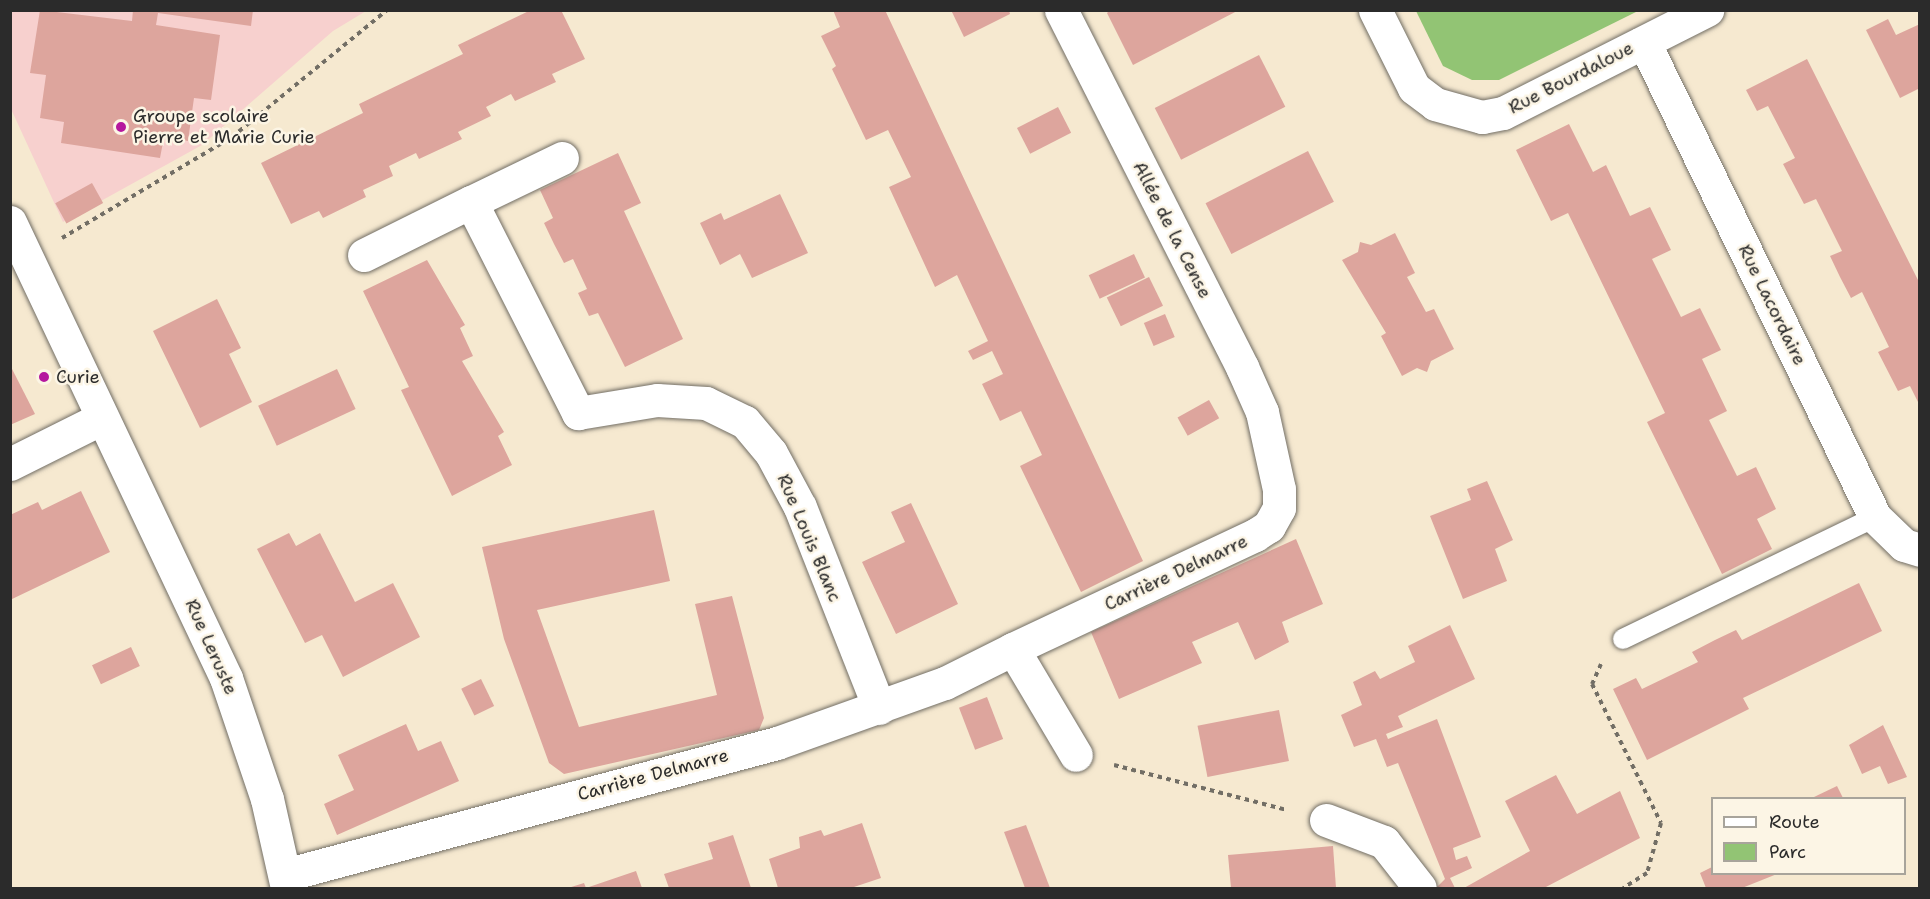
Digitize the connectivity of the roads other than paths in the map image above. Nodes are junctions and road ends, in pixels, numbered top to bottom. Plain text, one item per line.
1 (1061, 10) edge
2 (1375, 10) edge
3 (1707, 10) edge
4 (1644, 42) junction
5 (562, 158) dead end
6 (471, 202) junction
7 (10, 222) edge
8 (364, 255) dead end
9 (102, 418) junction
10 (1273, 454) joint
11 (10, 464) edge
12 (1875, 518) junction
13 (1920, 550) edge
14 (1623, 639) road end
15 (1013, 649) junction
16 (879, 708) junction
17 (1076, 756) road end
18 (1326, 820) road end
19 (286, 882) edge
20 (1420, 888) edge

1 - 10 street, Allée de la Cense
2 - 4 street, Rue Bourdaloue
3 - 4 street, Rue Bourdaloue
4 - 12 street, Rue Lacordaire
5 - 6 street
6 - 8 street
6 - 16 street, Rue Louis Blanc
7 - 9 street, Rue Leruste
9 - 11 street
9 - 19 street, Rue Leruste
10 - 15 street, Carrière Delmarre
12 - 13 street, Rue Lacordaire
12 - 14 lane
15 - 16 street, Carrière Delmarre
15 - 17 street
16 - 19 street, Carrière Delmarre
18 - 20 street

